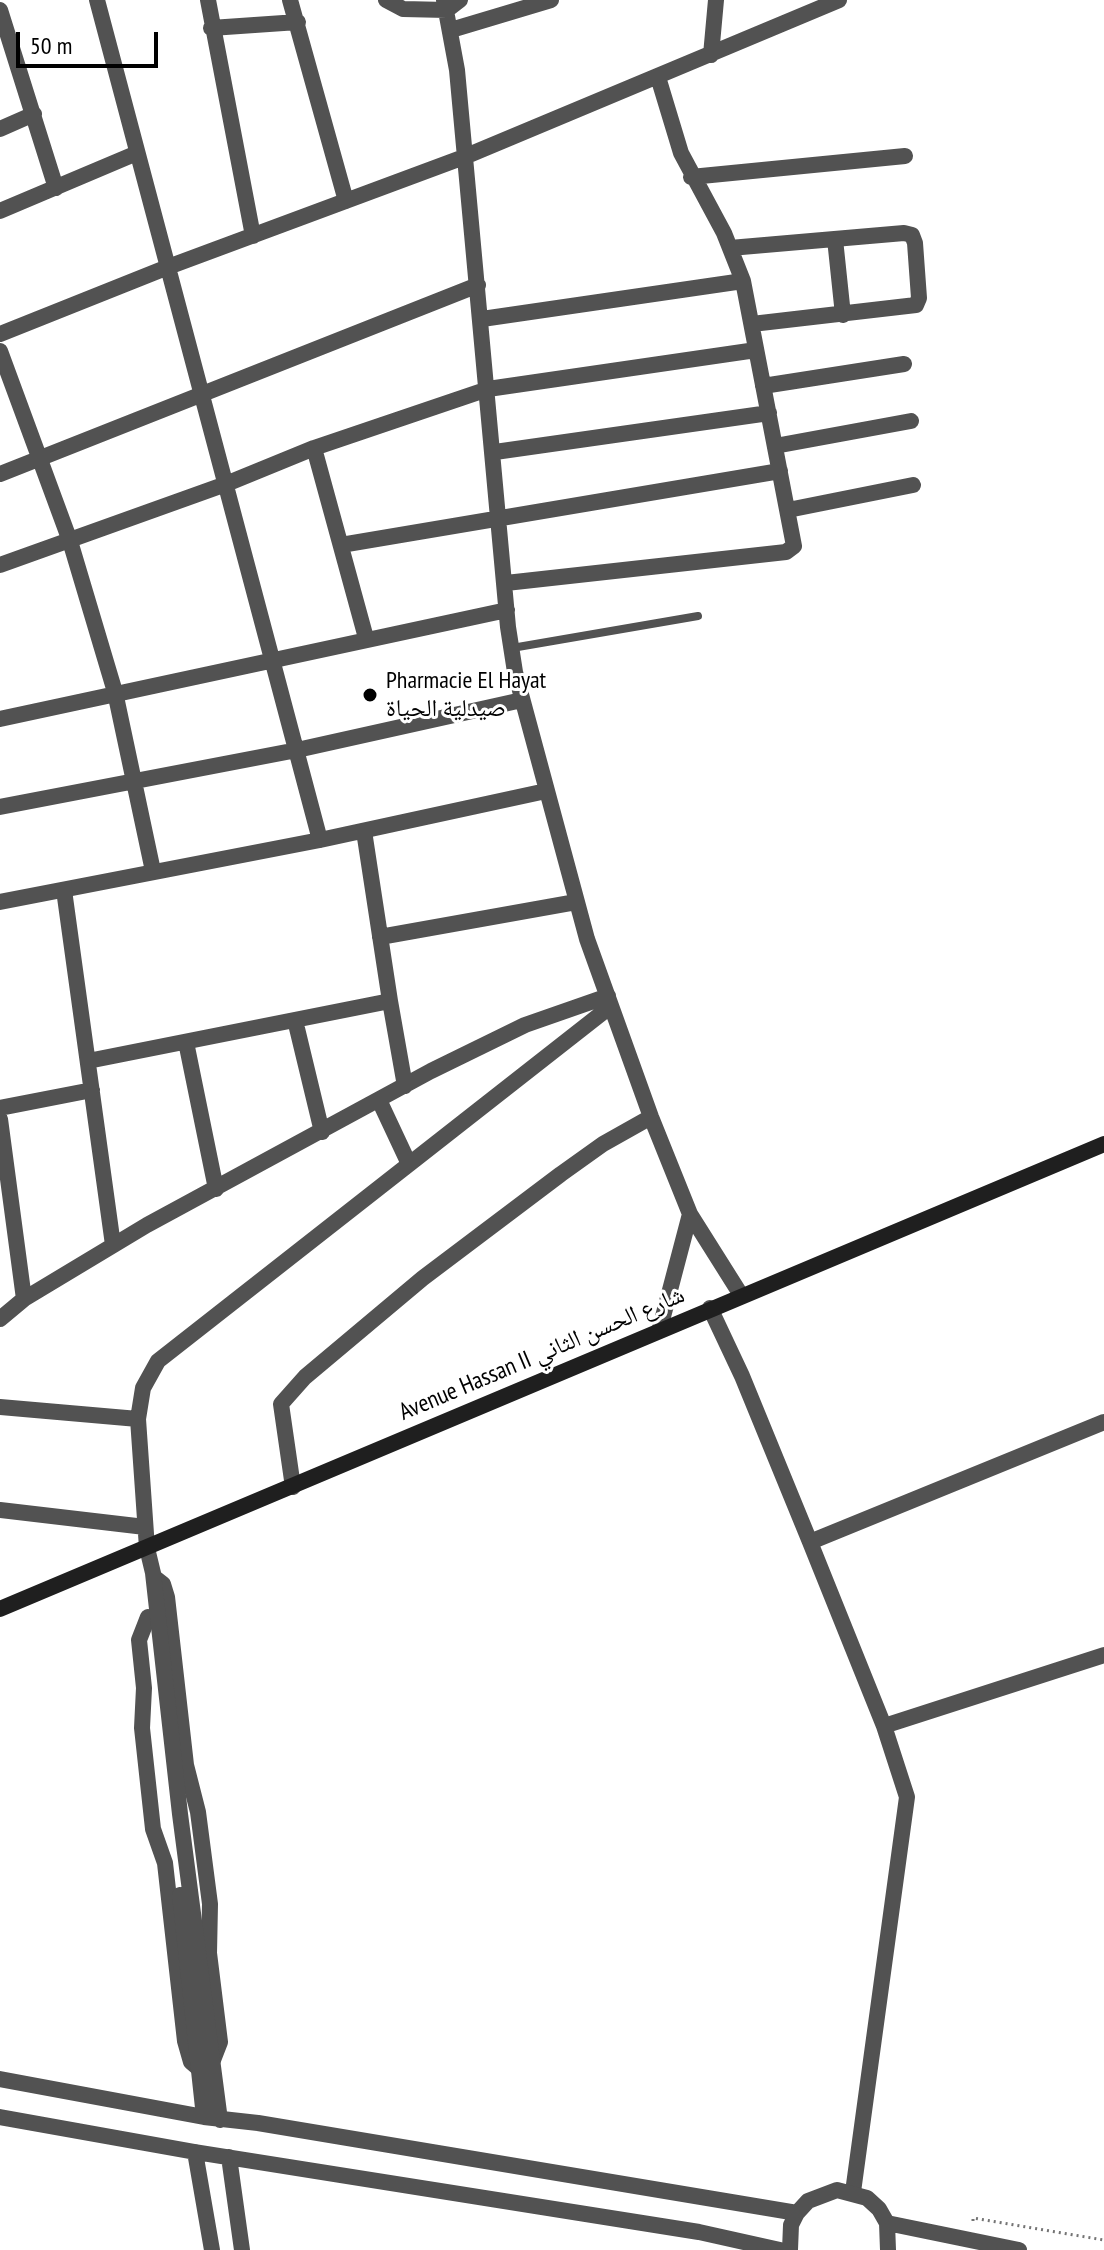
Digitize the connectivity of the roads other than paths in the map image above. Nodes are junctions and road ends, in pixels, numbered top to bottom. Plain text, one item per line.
1 (97, 0) edge
2 (208, 0) edge
3 (290, 0) edge
4 (386, 0) edge
5 (551, 0) edge
6 (716, 0) edge
7 (839, 0) edge
8 (450, 3) edge
9 (0, 10) edge
10 (298, 22) junction
11 (211, 28) junction
12 (451, 30) junction
13 (6, 46) edge
14 (711, 55) junction
15 (658, 77) junction
16 (34, 114) junction
17 (0, 129) edge
18 (137, 153) junction
19 (905, 156) dead end
20 (464, 157) junction
21 (691, 177) junction
22 (56, 188) junction
23 (346, 201) junction
24 (0, 211) edge
25 (253, 236) junction
26 (835, 239) junction
27 (730, 248) junction
28 (168, 267) junction
29 (743, 281) junction
30 (478, 285) junction
31 (843, 315) junction
32 (482, 319) junction
33 (752, 324) junction
34 (0, 334) edge
35 (756, 350) junction
36 (0, 351) edge
37 (904, 364) dead end
38 (763, 386) junction
39 (488, 389) junction
40 (202, 394) junction
41 (769, 413) junction
42 (911, 421) dead end
43 (775, 446) junction
44 (314, 448) junction
45 (495, 452) junction
46 (41, 458) junction
47 (780, 471) junction
48 (0, 474) edge
49 (226, 484) junction
50 (913, 485) dead end
51 (788, 510) junction
52 (500, 517) junction
53 (70, 541) junction
54 (341, 545) junction
55 (0, 565) edge
56 (506, 583) junction
57 (507, 610) junction
58 (698, 616) dead end
59 (366, 638) junction
60 (511, 648) junction
61 (274, 661) junction
62 (115, 692) junction
63 (522, 700) junction
64 (0, 719) edge
65 (297, 750) junction
66 (137, 783) junction
67 (546, 791) junction
68 (0, 807) edge
69 (364, 831) junction
70 (320, 840) junction
71 (153, 871) junction
72 (64, 890) junction
73 (0, 902) edge
74 (576, 902) junction
75 (380, 937) junction
76 (390, 1001) junction
77 (610, 1001) junction
78 (295, 1020) junction
79 (186, 1042) junction
80 (88, 1061) junction
81 (405, 1086) junction
82 (92, 1090) junction
83 (379, 1100) junction
84 (0, 1108) edge
85 (651, 1117) junction
86 (0, 1119) edge
87 (322, 1132) junction
88 (1104, 1144) edge
89 (409, 1164) junction
90 (216, 1189) junction
91 (690, 1214) junction
92 (113, 1245) junction
93 (741, 1295) junction
94 (24, 1299) junction
95 (710, 1308) junction
96 (0, 1319) edge
97 (660, 1328) junction
98 (0, 1407) edge
99 (138, 1419) junction
100 (1104, 1422) edge
101 (293, 1487) junction
102 (0, 1510) edge
103 (145, 1527) junction
104 (810, 1542) junction
105 (147, 1548) junction
106 (0, 1609) edge
107 (1104, 1655) edge
108 (884, 1726) junction
109 (206, 2064) junction
110 (0, 2079) edge
111 (0, 2117) edge
112 (212, 2118) junction
113 (195, 2152) junction
114 (229, 2157) junction
115 (853, 2192) junction
116 (797, 2213) junction
117 (887, 2223) junction
118 (212, 2250) edge
119 (242, 2250) edge
120 (780, 2250) edge
121 (790, 2250) edge
122 (888, 2250) edge
123 (1019, 2250) edge

1 - 18 street
2 - 11 street
3 - 10 street
4 - 8 street
5 - 12 street
6 - 14 street
7 - 14 street
8 - 12 street
9 - 13 street
10 - 11 street
10 - 23 street
11 - 25 street
12 - 20 street
13 - 16 street
14 - 15 street
15 - 20 street
15 - 21 street
16 - 17 street
16 - 22 street
18 - 22 street
18 - 28 street
19 - 21 street
20 - 23 street
20 - 30 street
21 - 27 street
22 - 24 street
23 - 25 street
25 - 28 street
26 - 27 street
26 - 31 street
26 - 31 street
27 - 29 street
28 - 34 street
28 - 40 street
29 - 32 street
29 - 33 street
30 - 32 street
30 - 40 street
31 - 33 street
32 - 39 street
33 - 35 street
35 - 38 street
35 - 39 street
36 - 46 street
37 - 38 street
38 - 41 street
39 - 44 street
39 - 45 street
40 - 46 street
40 - 49 street
41 - 43 street
41 - 45 street
42 - 43 street
43 - 47 street
44 - 49 street
44 - 54 street
45 - 52 street
46 - 48 street
46 - 53 street
47 - 51 street
47 - 52 street
49 - 53 street
49 - 61 street
50 - 51 street
51 - 56 street
52 - 54 street
52 - 56 street
53 - 55 street
53 - 62 street
54 - 59 street
56 - 57 street
57 - 59 street
57 - 60 street
58 - 60 lane
59 - 61 street
60 - 63 street
61 - 62 street
61 - 65 street
62 - 64 street
62 - 66 street
63 - 65 street
63 - 67 street
65 - 66 street
65 - 70 street
66 - 68 street
66 - 71 street
67 - 69 street
67 - 74 street
69 - 70 street
69 - 75 street
70 - 71 street
71 - 72 street
72 - 73 street
72 - 80 street
74 - 75 street
74 - 77 street
75 - 76 street
76 - 78 street
76 - 81 street
77 - 81 street
77 - 85 street
77 - 89 street
78 - 79 street
78 - 87 street
79 - 80 street
79 - 90 street
80 - 82 street
81 - 83 street
82 - 84 street
82 - 92 street
83 - 87 street
83 - 89 street
85 - 91 street
85 - 101 street
86 - 94 street
87 - 90 street
88 - 93 main road, Avenue Hassan II شارع الحسن الثاني
89 - 99 street
90 - 92 street
91 - 93 street
91 - 97 street
92 - 94 street
93 - 95 main road, Avenue Hassan II شارع الحسن الثاني
94 - 96 street
95 - 97 main road, Avenue Hassan II شارع الحسن الثاني
95 - 104 street
97 - 101 main road, Avenue Hassan II شارع الحسن الثاني
98 - 99 street
99 - 103 street
100 - 104 street
101 - 105 main road, Avenue Hassan II شارع الحسن الثاني
102 - 103 street
103 - 105 street
104 - 108 street
105 - 106 main road, Avenue Hassan II شارع الحسن الثاني
105 - 109 street
105 - 109 street
107 - 108 street
108 - 115 street
109 - 112 street
110 - 112 street
111 - 113 street
112 - 116 street
113 - 114 street
113 - 118 street
114 - 119 street
114 - 120 street
115 - 116 street
115 - 117 street
116 - 121 street
117 - 122 street
117 - 123 street

